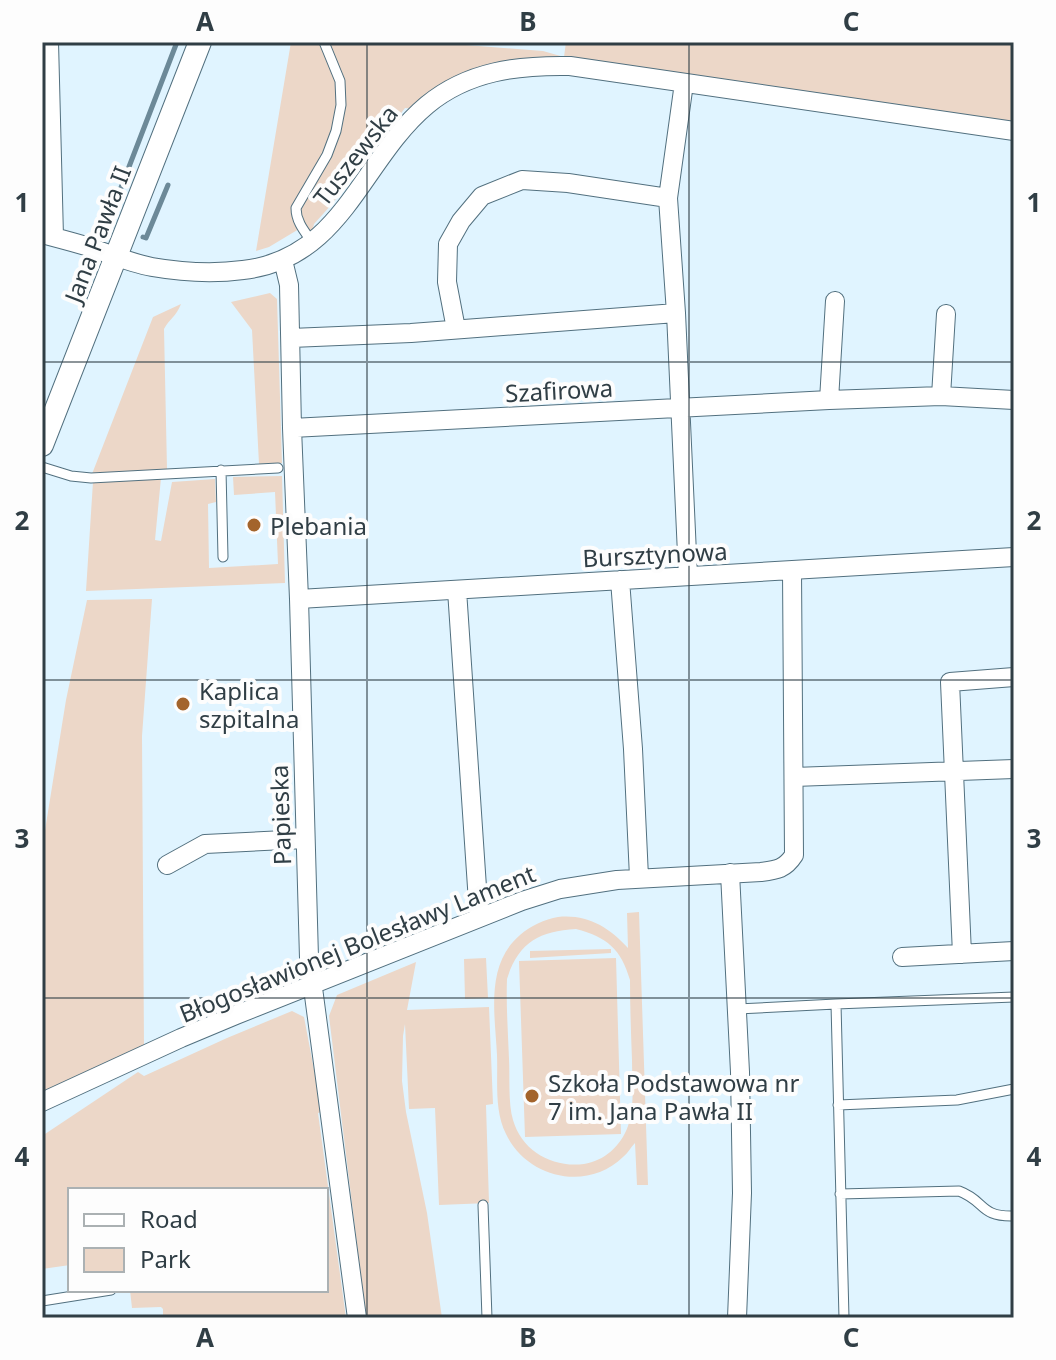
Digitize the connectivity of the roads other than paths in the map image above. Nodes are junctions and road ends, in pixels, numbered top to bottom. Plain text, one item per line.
1 (49, 42) edge
2 (200, 42) edge
3 (324, 42) edge
4 (684, 83) junction
5 (1014, 131) edge
6 (668, 198) junction
7 (48, 235) edge
8 (123, 239) junction
9 (312, 242) junction
10 (283, 260) junction
11 (835, 301) dead end
12 (676, 313) junction
13 (946, 314) dead end
14 (456, 329) junction
15 (291, 338) junction
16 (941, 396) junction
17 (829, 400) junction
18 (1014, 400) edge
19 (680, 408) junction
20 (292, 428) junction
21 (42, 445) edge
22 (42, 467) edge
23 (278, 468) dead end
24 (221, 470) junction
25 (223, 557) dead end
26 (1014, 557) edge
27 (792, 571) junction
28 (688, 576) junction
29 (620, 580) junction
30 (457, 590) junction
31 (299, 599) junction
32 (1014, 677) edge
33 (1014, 769) edge
34 (954, 771) junction
35 (794, 777) junction
36 (305, 839) junction
37 (167, 865) dead end
38 (730, 873) junction
39 (639, 877) junction
40 (479, 917) junction
41 (1014, 951) edge
42 (962, 954) junction
43 (894, 957) dead end
44 (311, 984) junction
45 (1014, 997) edge
46 (836, 1004) junction
47 (737, 1009) junction
48 (1014, 1089) edge
49 (42, 1102) edge
50 (838, 1105) junction
51 (840, 1194) junction
52 (483, 1205) dead end
53 (1014, 1216) edge
54 (98, 1292) edge
55 (42, 1301) edge
56 (357, 1318) edge
57 (487, 1318) edge
58 (737, 1318) edge
59 (844, 1318) edge

1 - 7 street
2 - 8 street, Jana Pawła II
3 - 9 lane
4 - 5 street, Tuszewska
4 - 6 street
4 - 9 street, Tuszewska
6 - 12 street
6 - 14 street
7 - 8 street, Tuszewska
8 - 10 street, Tuszewska
8 - 21 street, Jana Pawła II
9 - 10 street, Tuszewska
10 - 15 street, Papieska
11 - 17 street
12 - 14 street
12 - 19 street
13 - 16 street
14 - 15 street
15 - 20 street, Papieska
16 - 17 street, Szafirowa
16 - 18 street, Szafirowa
17 - 19 street, Szafirowa
19 - 20 street, Szafirowa
19 - 28 street
20 - 31 street, Papieska
22 - 24 lane
23 - 24 lane
24 - 25 lane
26 - 27 street, Bursztynowa
27 - 28 street, Bursztynowa
27 - 35 street, Błogosławionej Bolesławy Lament
28 - 29 street, Bursztynowa
29 - 30 street, Bursztynowa
29 - 39 street
30 - 31 street, Bursztynowa
30 - 40 street
31 - 36 street, Papieska
32 - 34 street
33 - 34 street
34 - 35 street
34 - 42 street
35 - 38 street, Błogosławionej Bolesławy Lament
36 - 37 street
36 - 44 street, Papieska
38 - 39 street, Błogosławionej Bolesławy Lament
38 - 47 street
39 - 40 street, Błogosławionej Bolesławy Lament
40 - 44 street, Błogosławionej Bolesławy Lament
41 - 42 street
42 - 43 street
44 - 49 street, Błogosławionej Bolesławy Lament
44 - 56 street, Papieska
45 - 46 lane
46 - 47 lane
46 - 50 lane
47 - 58 street
48 - 50 lane
50 - 51 lane
51 - 53 lane
51 - 59 lane
52 - 57 lane
54 - 55 lane

